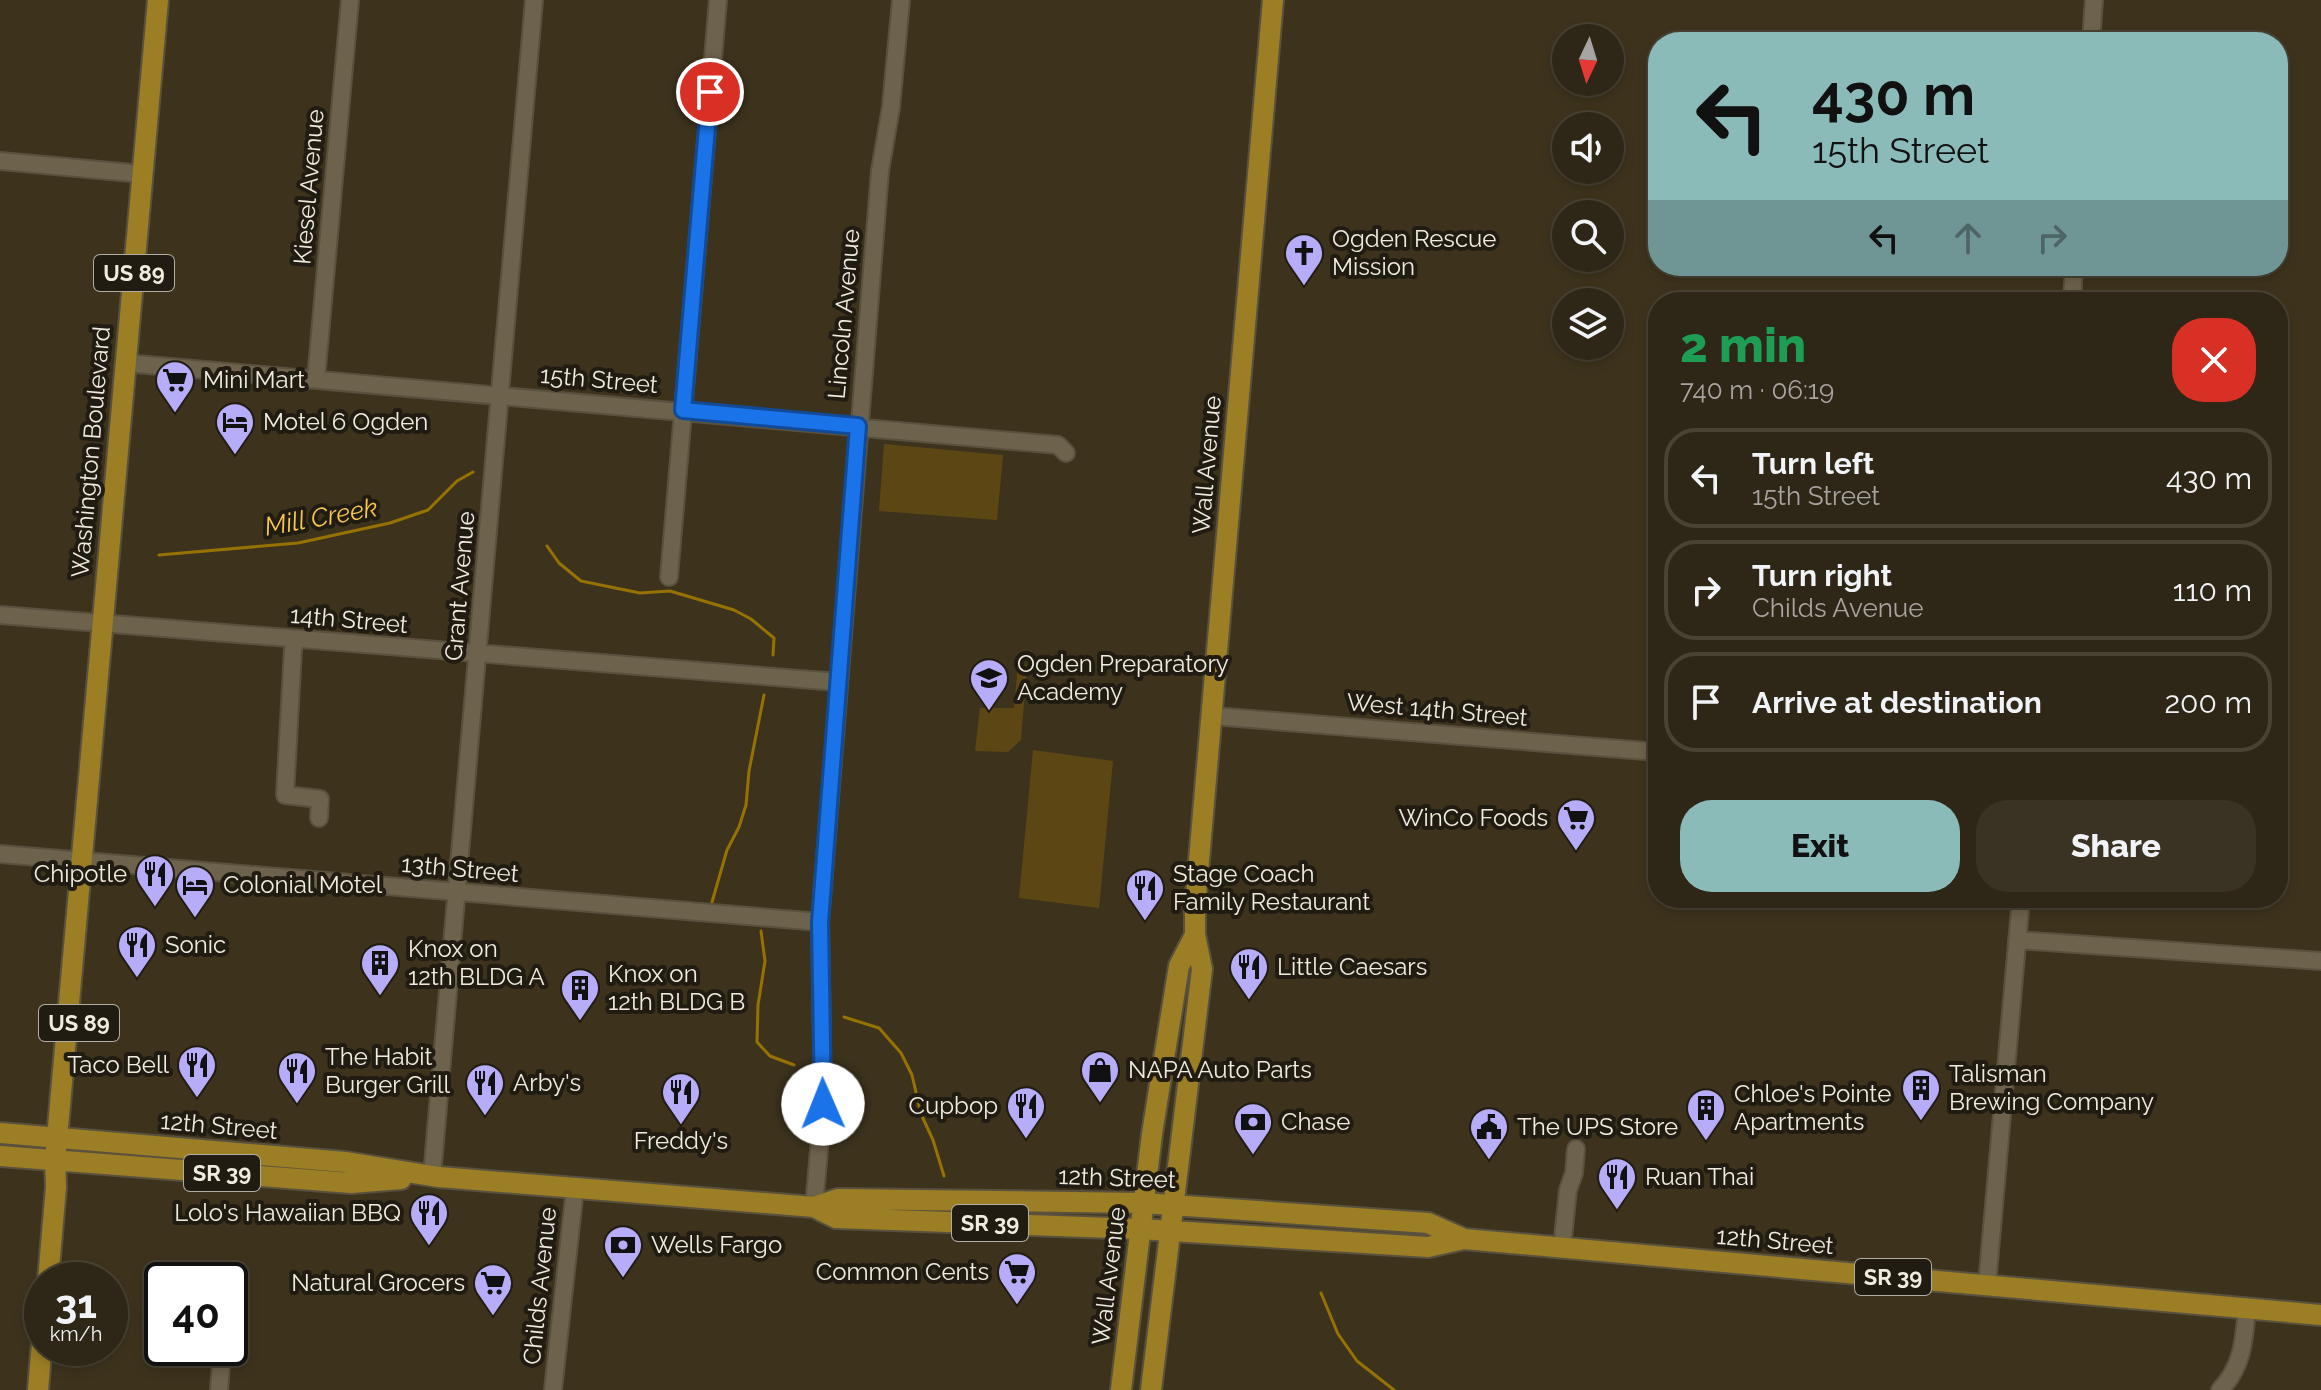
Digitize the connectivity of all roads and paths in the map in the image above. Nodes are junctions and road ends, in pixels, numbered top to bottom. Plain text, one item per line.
1 (158, 0) edge
2 (350, 0) edge
3 (534, 0) edge
4 (718, 0) edge
5 (901, 0) edge
6 (1273, 0) edge
7 (2094, 0) edge
8 (2092, 32) edge
9 (0, 161) edge
10 (143, 174) junction
11 (125, 363) junction
12 (316, 379) junction
13 (500, 396) junction
14 (683, 410) junction
15 (858, 426) junction
16 (1066, 453) dead end
17 (669, 577) dead end
18 (0, 615) edge
19 (103, 622) junction
20 (296, 639) junction
21 (478, 655) junction
22 (838, 682) junction
23 (1213, 716) junction
24 (1648, 751) edge
25 (319, 818) dead end
26 (0, 854) edge
27 (83, 861) junction
28 (456, 894) junction
29 (2020, 908) edge
30 (820, 922) junction
31 (1195, 935) junction
32 (2017, 940) junction
33 (2321, 961) edge
34 (0, 1133) edge
35 (63, 1138) junction
36 (1576, 1149) dead end
37 (0, 1156) edge
38 (61, 1161) junction
39 (432, 1176) junction
40 (575, 1188) junction
41 (1143, 1203) junction
42 (1173, 1205) junction
43 (814, 1207) junction
44 (1140, 1229) junction
45 (1170, 1231) junction
46 (1464, 1239) junction
47 (1562, 1247) junction
48 (50, 1262) edge
49 (1987, 1285) junction
50 (2247, 1308) junction
51 (2321, 1315) edge
52 (40, 1366) edge
53 (221, 1366) dead end
54 (38, 1390) edge
55 (219, 1390) edge
56 (553, 1390) edge
57 (1121, 1390) edge
58 (1151, 1390) edge
59 (2220, 1390) edge

1 - 10 main road, Washington Boulevard / US 89
2 - 12 street, Kiesel Avenue
3 - 13 street, Grant Avenue
4 - 14 street
5 - 15 street, Lincoln Avenue
6 - 23 main road, Wall Avenue
7 - 8 street
9 - 10 street
10 - 11 main road, Washington Boulevard / US 89
11 - 12 street, 15th Street
11 - 19 main road, Washington Boulevard / US 89
12 - 13 street, 15th Street
13 - 14 street, 15th Street
13 - 21 street, Grant Avenue
14 - 15 street, 15th Street
14 - 17 street
15 - 16 street, 15th Street
15 - 22 street, Lincoln Avenue
18 - 19 street, 14th Street
19 - 20 street, 14th Street
19 - 27 main road, Washington Boulevard / US 89
20 - 21 street, 14th Street
20 - 25 street
21 - 22 street, 14th Street
21 - 28 street, Grant Avenue
22 - 30 street, Lincoln Avenue
23 - 24 street, West 14th Street
23 - 31 main road, Wall Avenue
26 - 27 street, 13th Street
27 - 28 street, 13th Street
27 - 35 main road, Washington Boulevard / US 89
28 - 30 street, 13th Street
28 - 39 street, Grant Avenue
29 - 32 street
30 - 43 street, Lincoln Avenue
31 - 41 main road, Wall Avenue
31 - 42 main road, Wall Avenue
32 - 33 street
32 - 49 street
34 - 35 main road, 12th Street / SR 39
35 - 38 main road, Washington Boulevard / US 89
35 - 39 main road, 12th Street / SR 39
36 - 47 street
37 - 38 main road, 12th Street / SR 39
38 - 39 main road, 12th Street / SR 39
38 - 48 main road, Washington Boulevard / US 89
39 - 40 main road, 12th Street / SR 39
40 - 43 main road, 12th Street / SR 39
40 - 56 street, Childs Avenue
41 - 42 main road, 12th Street / SR 39
41 - 43 main road, 12th Street / SR 39
41 - 44 main road, Wall Avenue
42 - 45 main road, Wall Avenue
42 - 46 main road, 12th Street / SR 39
43 - 44 main road, 12th Street / SR 39
44 - 45 main road, 12th Street / SR 39
44 - 57 main road, Wall Avenue
45 - 46 main road, 12th Street / SR 39
45 - 58 main road, Wall Avenue
46 - 47 main road, 12th Street / SR 39
47 - 49 main road, 12th Street / SR 39
49 - 50 main road, 12th Street / SR 39
50 - 51 main road, 12th Street / SR 39
50 - 59 street
52 - 54 main road
53 - 55 street

